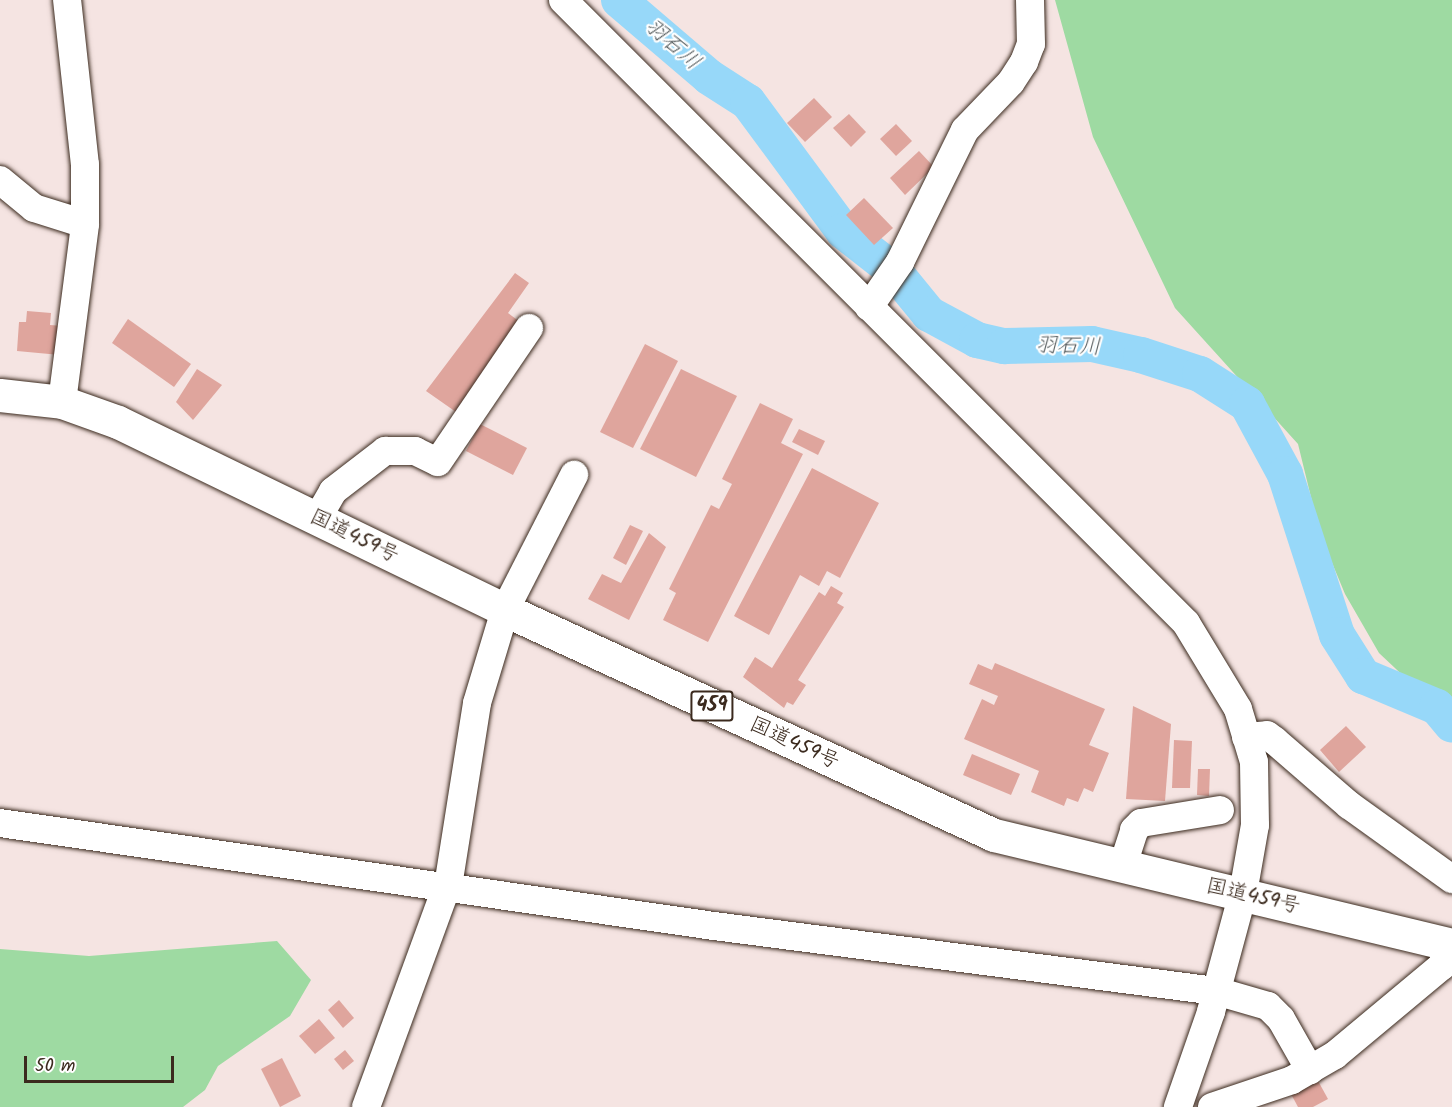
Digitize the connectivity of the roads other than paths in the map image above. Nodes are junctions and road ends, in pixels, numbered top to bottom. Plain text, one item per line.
1 (67, 0) edge
2 (563, 0) edge
3 (1030, 0) edge
4 (0, 180) edge
5 (85, 224) junction
6 (869, 307) junction
7 (529, 328) dead end
8 (0, 394) edge
9 (62, 402) junction
10 (574, 475) dead end
11 (317, 519) junction
12 (504, 610) junction
13 (1246, 736) junction
14 (1220, 810) dead end
15 (0, 823) edge
16 (1122, 868) junction
17 (1452, 879) edge
18 (446, 888) junction
19 (1243, 893) junction
20 (1451, 945) edge
21 (1216, 991) junction
22 (1310, 1070) junction
23 (366, 1107) edge
24 (1178, 1107) edge
25 (1212, 1107) edge

1 - 5 street
2 - 6 street
3 - 6 street
4 - 5 street
5 - 9 street
6 - 13 street
7 - 11 street
8 - 9 highway, 国道459号 / 459
9 - 11 highway, 国道459号 / 459
10 - 12 street
11 - 12 highway, 国道459号 / 459
12 - 16 highway, 国道459号 / 459
12 - 18 street
13 - 17 street
13 - 19 street
14 - 16 street
15 - 18 street
16 - 19 highway, 国道459号 / 459
18 - 21 street
18 - 23 street
19 - 20 highway, 国道459号 / 459
19 - 21 street
20 - 22 street
21 - 22 street
21 - 24 street
22 - 25 street

